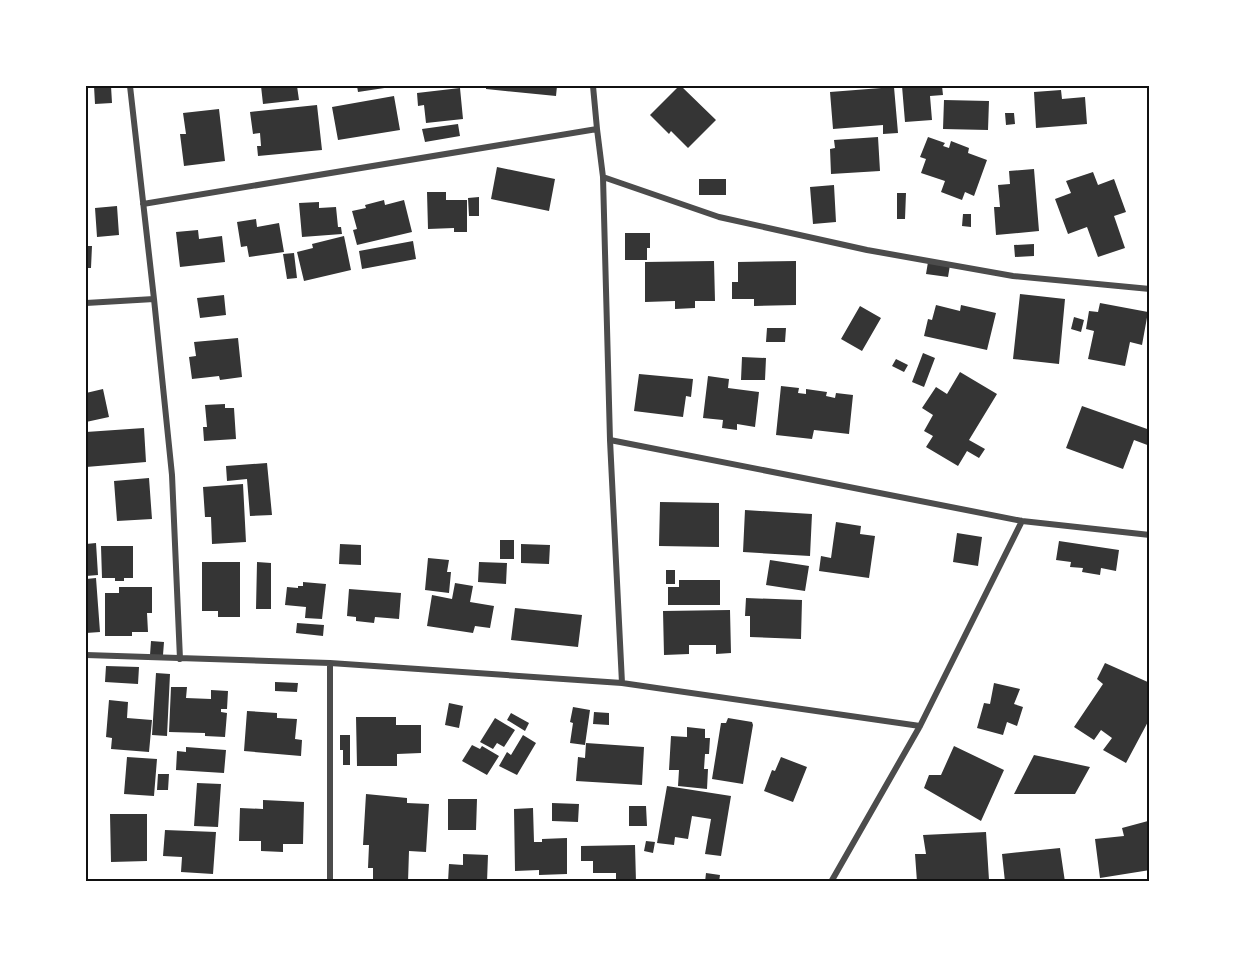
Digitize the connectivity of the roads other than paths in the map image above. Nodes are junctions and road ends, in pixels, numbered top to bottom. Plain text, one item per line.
1 (130, 86) edge
2 (593, 86) edge
3 (597, 129) junction
4 (603, 177) junction
5 (143, 204) junction
6 (1149, 289) edge
7 (154, 299) junction
8 (86, 303) edge
9 (609, 440) junction
10 (1023, 521) junction
11 (1149, 535) edge
12 (86, 655) edge
13 (180, 659) junction
14 (330, 663) junction
15 (622, 683) junction
16 (920, 726) junction
17 (330, 882) edge
18 (831, 882) edge

1 - 5 street
2 - 3 street
3 - 4 street
3 - 5 street
4 - 6 street
4 - 9 street
5 - 7 street
7 - 8 street
7 - 13 street
9 - 10 street
9 - 15 street
10 - 11 street
10 - 16 street
12 - 13 street
13 - 14 street
14 - 15 street
14 - 17 street
15 - 16 street
16 - 18 street

